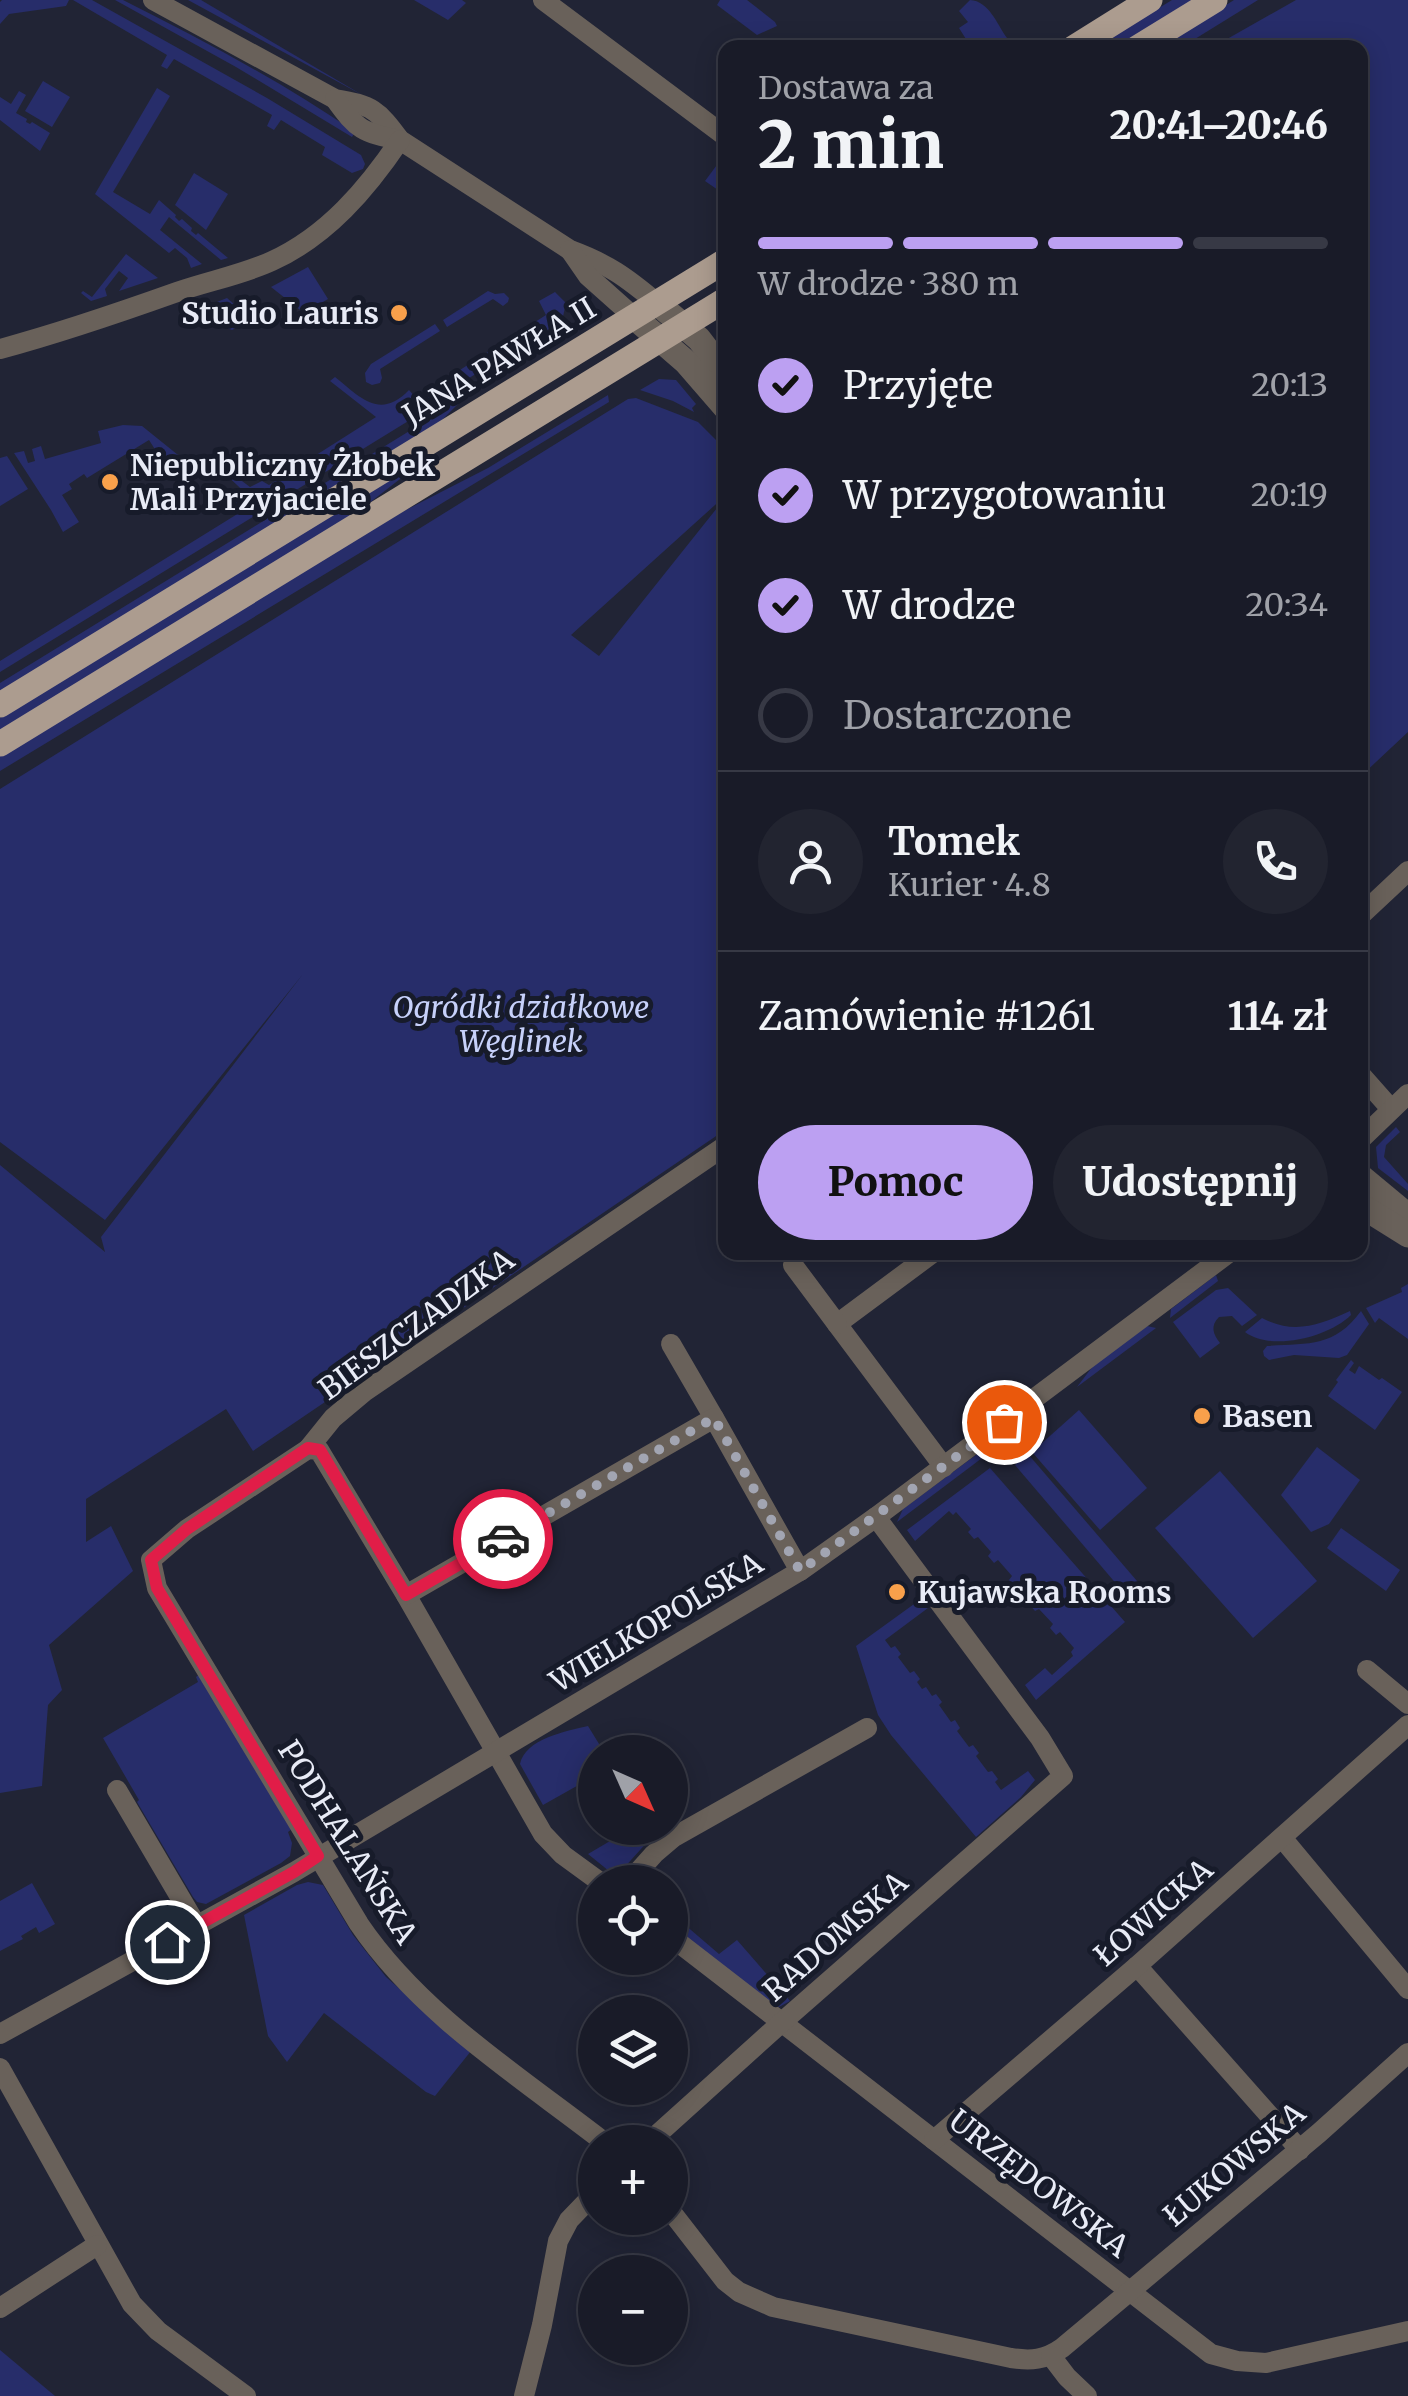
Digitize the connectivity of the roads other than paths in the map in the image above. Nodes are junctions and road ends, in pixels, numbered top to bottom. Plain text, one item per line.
1 (154, 0) edge
2 (543, 0) edge
3 (1150, 0) edge
4 (1215, 0) edge
5 (1086, 40) edge
6 (1151, 40) edge
7 (718, 131) edge
8 (400, 140) junction
9 (570, 250) junction
10 (718, 265) edge
11 (657, 302) junction
12 (718, 304) edge
13 (634, 317) junction
14 (685, 325) junction
15 (661, 340) junction
16 (0, 350) edge
17 (718, 362) edge
18 (718, 399) edge
19 (0, 705) edge
20 (0, 744) edge
21 (1408, 871) edge
22 (1368, 908) edge
23 (1368, 1083) edge
24 (1408, 1094) edge
25 (1391, 1109) junction
26 (1368, 1132) edge
27 (718, 1151) edge
28 (1368, 1183) edge
29 (1368, 1210) edge
30 (1408, 1216) edge
31 (1408, 1235) edge
32 (923, 1260) edge
33 (1219, 1260) edge
34 (793, 1265) dead end
35 (837, 1324) junction
36 (672, 1344) dead end
37 (714, 1418) junction
38 (308, 1448) junction
39 (944, 1466) junction
40 (876, 1517) junction
41 (151, 1560) joint
42 (800, 1571) junction
43 (406, 1595) junction
44 (1367, 1670) dead end
45 (1408, 1704) edge
46 (1408, 1725) edge
47 (867, 1728) dead end
48 (496, 1752) junction
49 (117, 1790) dead end
50 (1282, 1838) junction
51 (318, 1856) junction
52 (644, 1865) edge
53 (578, 1866) edge
54 (197, 1926) junction
55 (688, 1950) edge
56 (1137, 1966) junction
57 (1408, 1990) edge
58 (781, 2022) junction
59 (0, 2034) edge
60 (1408, 2053) edge
61 (0, 2068) edge
62 (582, 2125) edge
63 (668, 2125) edge
64 (934, 2140) junction
65 (1300, 2150) junction
66 (578, 2211) edge
67 (688, 2233) edge
68 (97, 2245) junction
69 (1130, 2290) junction
70 (0, 2308) edge
71 (1408, 2331) edge
72 (1051, 2356) junction
73 (246, 2396) edge
74 (524, 2396) edge
75 (1087, 2396) edge

1 - 8 street
2 - 7 street
3 - 5 main road
4 - 6 main road
8 - 9 street
8 - 16 street
9 - 11 street
9 - 13 street
10 - 11 main road, JANA PAWŁA II
11 - 13 main road, JANA PAWŁA II
11 - 14 street
12 - 14 main road
13 - 15 street
13 - 19 main road, JANA PAWŁA II
14 - 15 main road
14 - 17 street
15 - 18 street
15 - 20 main road
21 - 22 street
23 - 25 street
24 - 25 street
25 - 26 street
27 - 38 street, BIESZCZADZKA
28 - 30 street
29 - 31 street
32 - 35 street
33 - 39 street, WIELKOPOLSKA
34 - 35 street
35 - 39 street
36 - 37 street
37 - 42 street
37 - 43 street
38 - 41 street, BIESZCZADZKA
38 - 43 street
39 - 40 street, WIELKOPOLSKA
40 - 42 street, WIELKOPOLSKA
40 - 58 street, RADOMSKA
41 - 51 street, PODHALAŃSKA
42 - 48 street, WIELKOPOLSKA
43 - 48 street
44 - 45 street
46 - 50 street, ŁOWICKA
47 - 52 street
48 - 51 street, WIELKOPOLSKA
48 - 53 street
49 - 54 street
50 - 56 street, ŁOWICKA
50 - 57 street
51 - 54 street, WIELKOPOLSKA
51 - 62 street, PODHALAŃSKA
54 - 59 street, WIELKOPOLSKA
55 - 58 street, URZĘDOWSKA
56 - 64 street, ŁOWICKA
56 - 65 street
58 - 63 street, RADOMSKA
58 - 64 street, URZĘDOWSKA
60 - 65 street, ŁUKOWSKA
61 - 68 street
64 - 69 street, URZĘDOWSKA
65 - 69 street, ŁUKOWSKA
66 - 74 street
67 - 72 street
68 - 70 street
68 - 73 street
69 - 71 street, URZĘDOWSKA
69 - 72 street, ŁUKOWSKA
72 - 75 street

